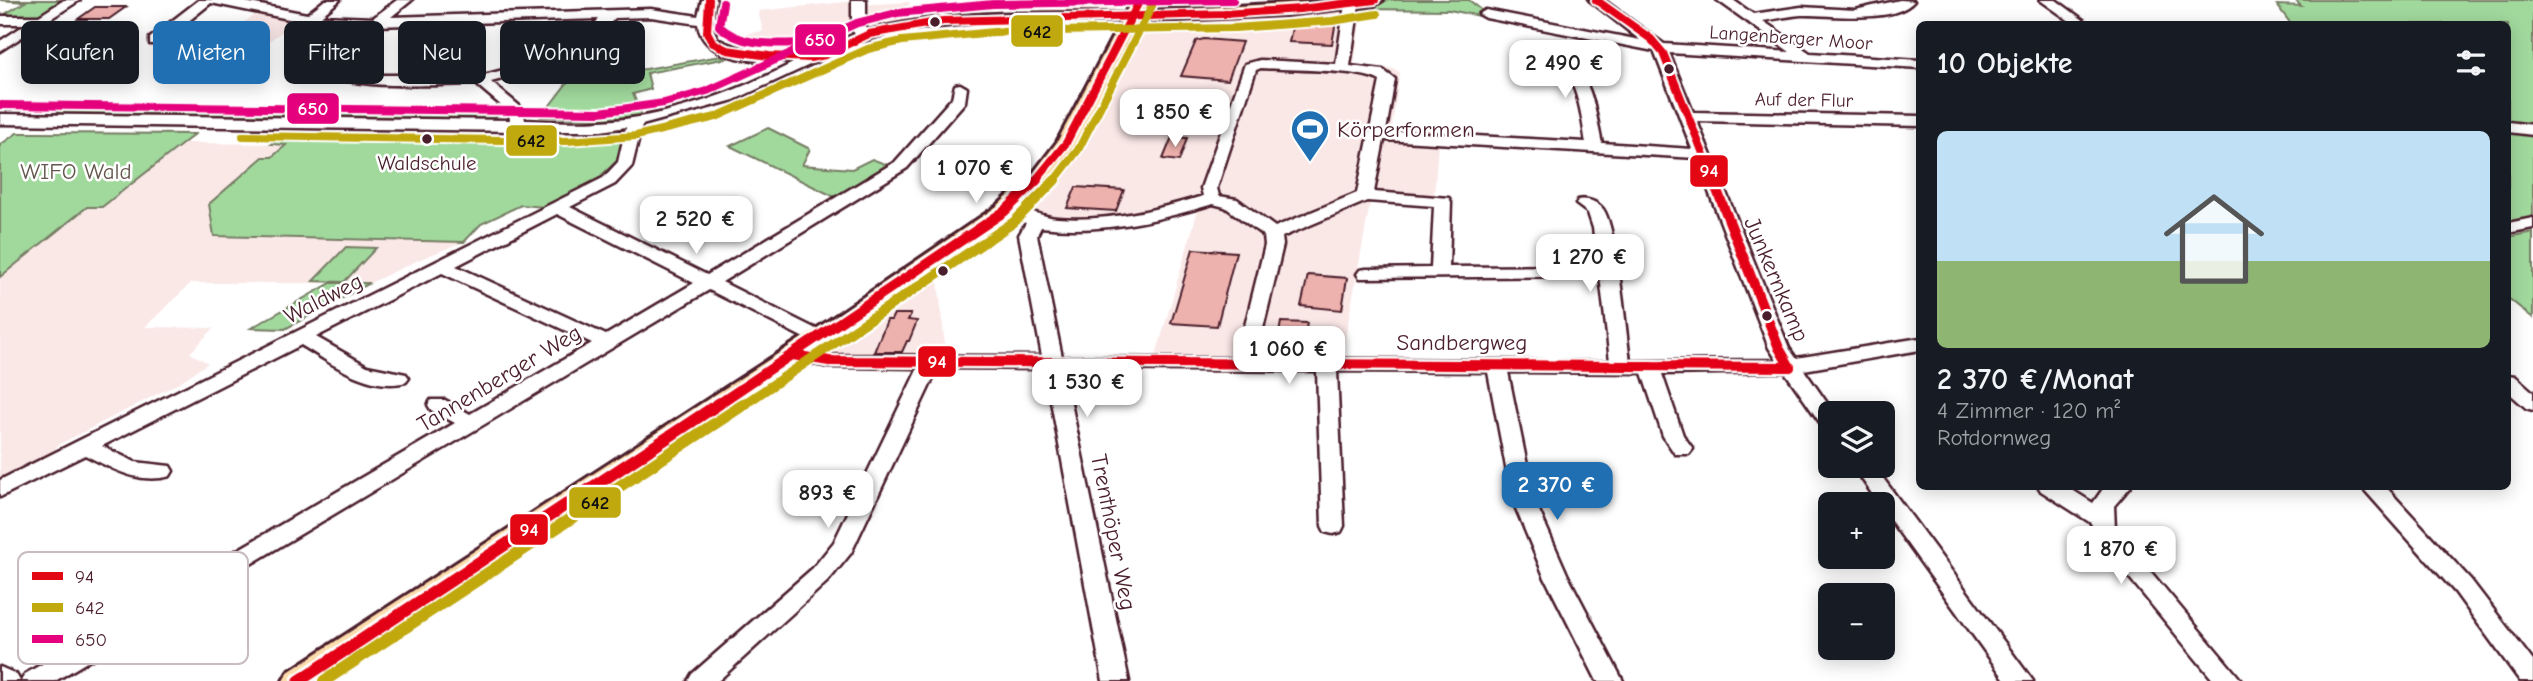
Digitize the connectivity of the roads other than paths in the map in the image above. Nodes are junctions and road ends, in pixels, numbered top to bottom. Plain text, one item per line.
1 (72, 0) edge
2 (207, 0) edge
3 (214, 0) edge
4 (333, 0) edge
5 (405, 0) edge
6 (566, 0) edge
7 (709, 0) edge
8 (859, 0) edge
9 (1140, 0) edge
10 (1375, 0) edge
11 (1596, 0) edge
12 (1724, 0) edge
13 (2047, 0) edge
14 (1907, 1) edge
15 (1352, 4) junction
16 (611, 14) junction
17 (1486, 14) dead end
18 (555, 15) junction
19 (1132, 17) junction
20 (1752, 18) junction
21 (308, 19) junction
22 (0, 20) edge
23 (42, 20) junction
24 (180, 21) edge
25 (353, 21) edge
26 (377, 21) edge
27 (705, 21) junction
28 (2078, 21) edge
29 (384, 22) edge
30 (863, 36) junction
31 (0, 47) edge
32 (1660, 48) junction
33 (818, 57) junction
34 (1808, 58) junction
35 (1526, 61) dead end
36 (1916, 64) edge
37 (1342, 69) junction
38 (486, 78) edge
39 (484, 84) edge
40 (960, 88) dead end
41 (1686, 116) junction
42 (0, 119) edge
43 (1916, 121) edge
44 (635, 122) junction
45 (518, 127) junction
46 (2511, 127) edge
47 (2533, 130) edge
48 (1378, 135) junction
49 (1595, 149) junction
50 (1702, 154) junction
51 (1365, 196) junction
52 (1212, 199) junction
53 (1584, 204) dead end
54 (558, 208) junction
55 (1005, 211) junction
56 (1036, 221) junction
57 (2533, 223) edge
58 (2511, 227) edge
59 (1273, 233) junction
60 (442, 266) junction
61 (1606, 271) junction
62 (1366, 274) dead end
63 (1440, 274) junction
64 (708, 284) junction
65 (302, 337) junction
66 (819, 338) junction
67 (608, 342) junction
68 (1916, 345) edge
69 (793, 355) junction
70 (931, 362) junction
71 (1055, 363) junction
72 (1245, 365) junction
73 (1327, 366) junction
74 (1497, 366) junction
75 (1621, 367) junction
76 (1650, 367) junction
77 (1790, 367) junction
78 (399, 378) dead end
79 (2511, 384) edge
80 (2533, 403) edge
81 (438, 405) dead end
82 (1818, 406) edge
83 (472, 423) junction
84 (84, 446) junction
85 (1682, 449) dead end
86 (162, 471) dead end
87 (1872, 478) edge
88 (0, 489) edge
89 (2055, 490) edge
90 (2114, 490) edge
91 (2376, 490) edge
92 (2100, 518) junction
93 (1333, 526) dead end
94 (248, 555) edge
95 (63, 664) edge
96 (0, 677) edge
97 (2533, 680) edge
98 (7, 681) edge
99 (34, 681) edge
100 (299, 681) edge
101 (701, 681) edge
102 (1116, 681) edge
103 (1610, 681) edge
104 (2020, 681) edge
105 (2229, 681) edge

1 - 23 street
2 - 24 street
3 - 21 street
4 - 21 street
5 - 26 street
6 - 18 street
7 - 27 street
8 - 30 street
9 - 19 main road
10 - 15 main road
11 - 32 street
12 - 20 street
13 - 28 street
14 - 20 street
15 - 19 main road
15 - 37 street
16 - 18 street
16 - 27 street
16 - 38 street
17 - 32 street, Langenberger Moor
18 - 29 street
19 - 30 street
19 - 55 main road
20 - 34 street
21 - 25 street
22 - 23 street
23 - 31 street
27 - 33 street
30 - 33 street
32 - 34 street, Langenberger Moor
32 - 41 street, Junkernkamp
33 - 44 street
34 - 36 street, Langenberger Moor
35 - 49 street
37 - 48 street
37 - 52 street
39 - 45 street
40 - 64 street, Tannenberger Weg
41 - 43 street, Auf der Flur
41 - 50 street, Junkernkamp
42 - 45 street
44 - 45 street
44 - 54 street, Waldweg
46 - 47 street
48 - 49 street
48 - 51 street
49 - 50 street
50 - 77 street, Junkernkamp
51 - 59 street
51 - 63 street
52 - 56 street
52 - 59 street
53 - 61 street
54 - 60 street, Waldweg
54 - 64 street
55 - 56 street
55 - 66 main road
56 - 71 street, Trenthöper Weg
57 - 58 street
59 - 72 street
60 - 65 street, Waldweg
60 - 67 street
61 - 63 street
61 - 75 street
62 - 63 street
64 - 66 street
64 - 67 street, Tannenberger Weg
65 - 78 street
65 - 84 street, Waldweg
66 - 69 main road
67 - 83 street, Tannenberger Weg
68 - 77 street, Sandbergweg
69 - 70 street, Sandbergweg
69 - 100 main road
70 - 71 street, Sandbergweg
70 - 101 street
71 - 72 street, Sandbergweg
71 - 102 street, Trenthöper Weg
72 - 73 street, Sandbergweg
73 - 74 street, Sandbergweg
73 - 93 street
74 - 75 street, Sandbergweg
74 - 103 street
75 - 76 street, Sandbergweg
76 - 77 street, Sandbergweg
76 - 85 street
77 - 82 street, Junkernkamp
79 - 80 street
81 - 83 street
83 - 94 street, Tannenberger Weg
84 - 86 street
84 - 88 street, Waldweg
87 - 104 street
89 - 92 street
90 - 92 street
91 - 97 street
92 - 105 street
95 - 99 street, Tannenberger Weg
96 - 98 street

